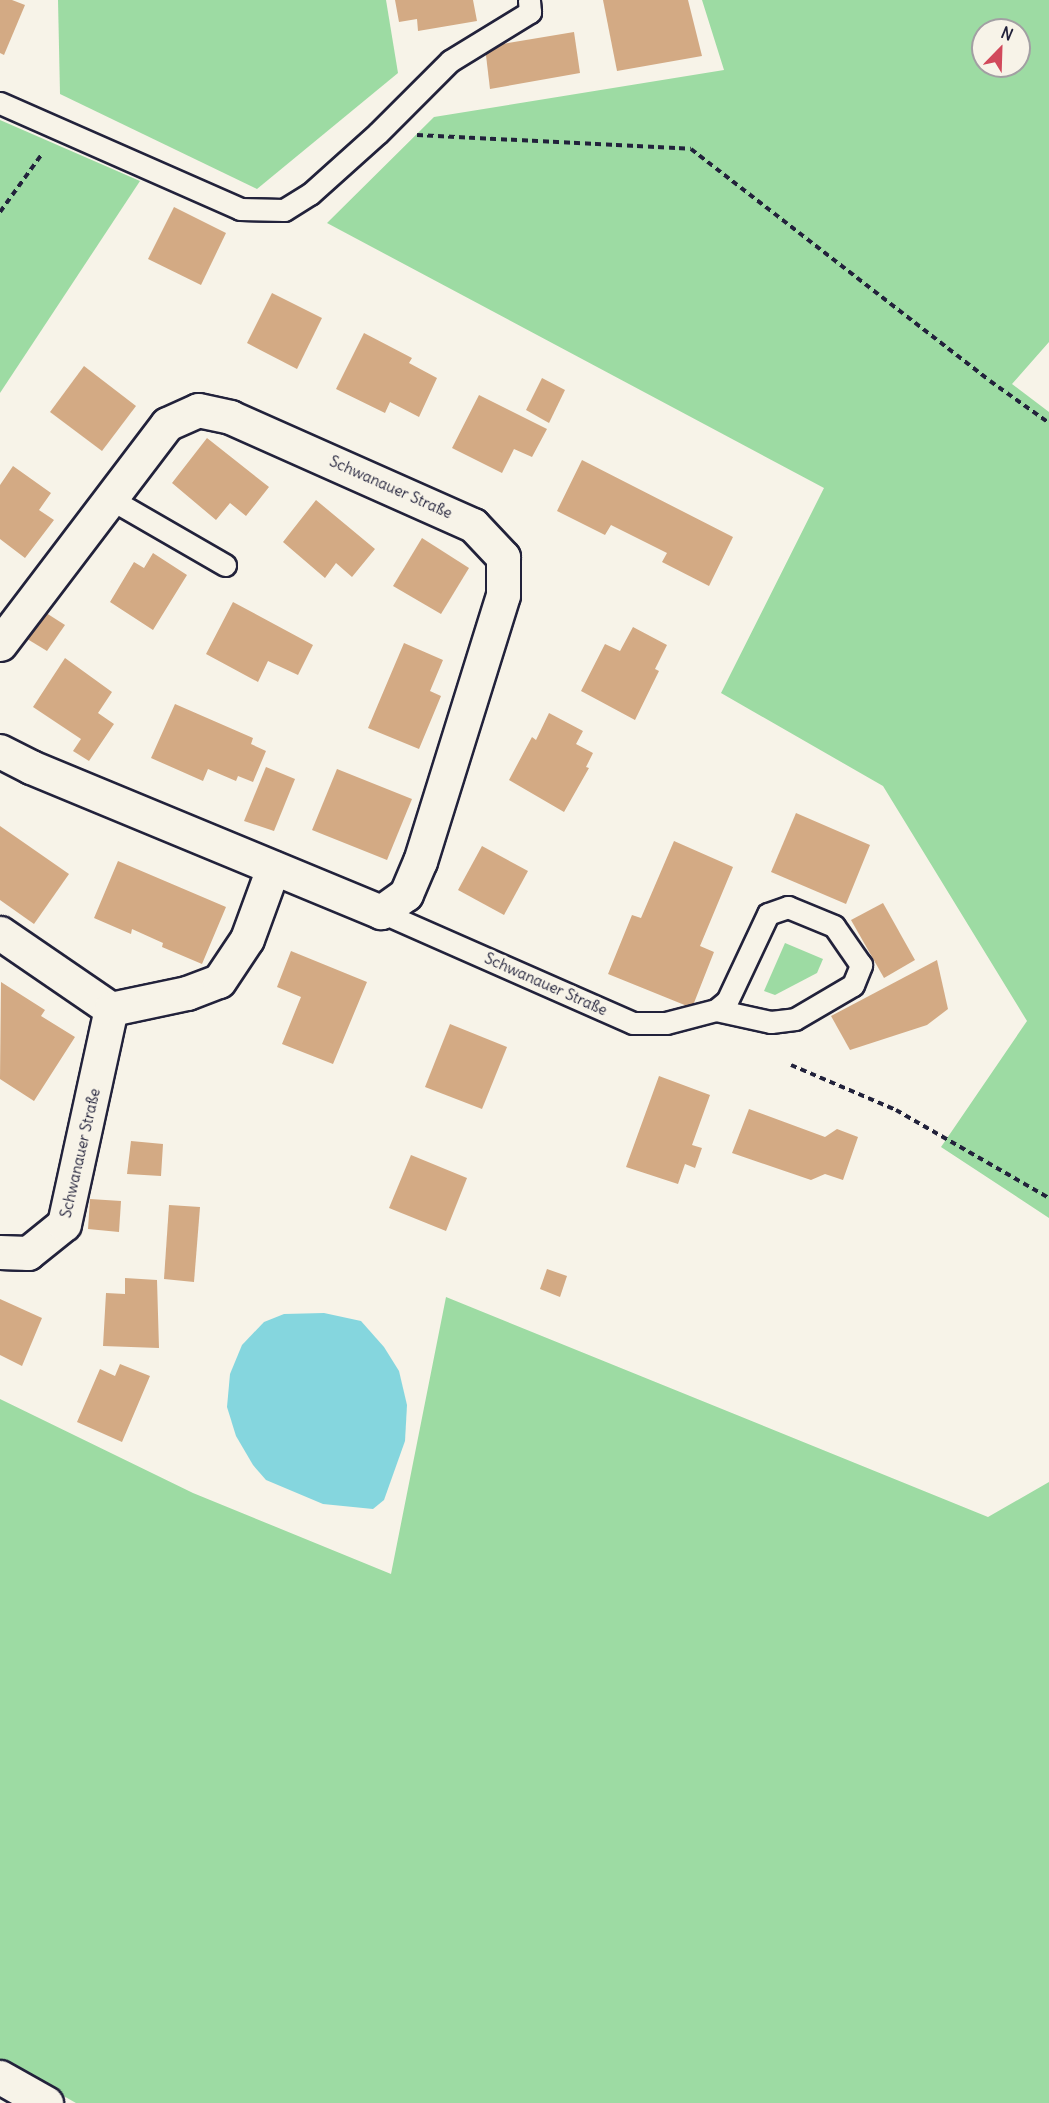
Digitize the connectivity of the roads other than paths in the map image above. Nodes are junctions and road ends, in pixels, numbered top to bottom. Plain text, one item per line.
1 (529, 0) edge
2 (0, 103) edge
3 (109, 498) junction
4 (225, 565) dead end
5 (0, 644) edge
6 (0, 751) edge
7 (273, 868) junction
8 (381, 912) junction
9 (0, 933) edge
10 (111, 1009) junction
11 (716, 1010) junction
12 (0, 1252) edge
13 (0, 2077) edge
14 (46, 2103) edge

1 - 2 lane
3 - 4 lane
3 - 5 street, Schwanauer Straße
3 - 8 street, Schwanauer Straße
6 - 7 street, Schwanauer Straße
7 - 8 street, Schwanauer Straße
7 - 10 street
8 - 11 lane, Schwanauer Straße
9 - 10 street
10 - 12 street, Schwanauer Straße
11 - 11 lane, Schwanauer Straße
13 - 14 street

